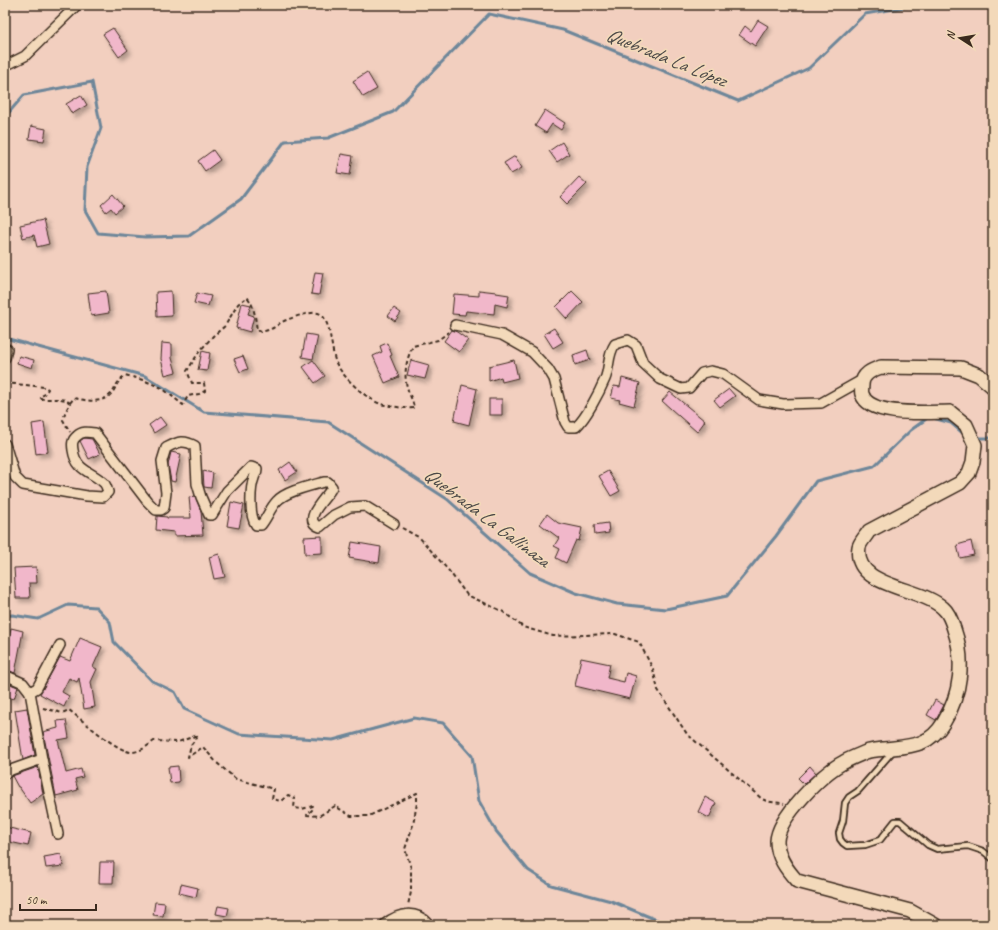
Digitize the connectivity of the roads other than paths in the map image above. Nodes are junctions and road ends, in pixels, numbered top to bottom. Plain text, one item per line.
1 (77, 5) edge
2 (5, 64) edge
3 (455, 325) road end
4 (5, 348) edge
5 (5, 358) edge
6 (862, 380) junction
7 (993, 387) edge
8 (5, 444) edge
9 (394, 524) road end
10 (60, 645) dead end
11 (5, 675) edge
12 (30, 692) junction
13 (895, 748) junction
14 (42, 759) junction
15 (5, 774) edge
16 (58, 834) dead end
17 (993, 859) edge
18 (387, 925) edge
19 (426, 925) edge
20 (935, 925) edge

1 - 2 street
3 - 6 street
4 - 5 street
6 - 7 main road
6 - 13 main road
8 - 9 street
10 - 12 street
11 - 12 street
12 - 14 street
13 - 17 lane
13 - 20 main road
14 - 15 street
14 - 16 street
18 - 19 main road

